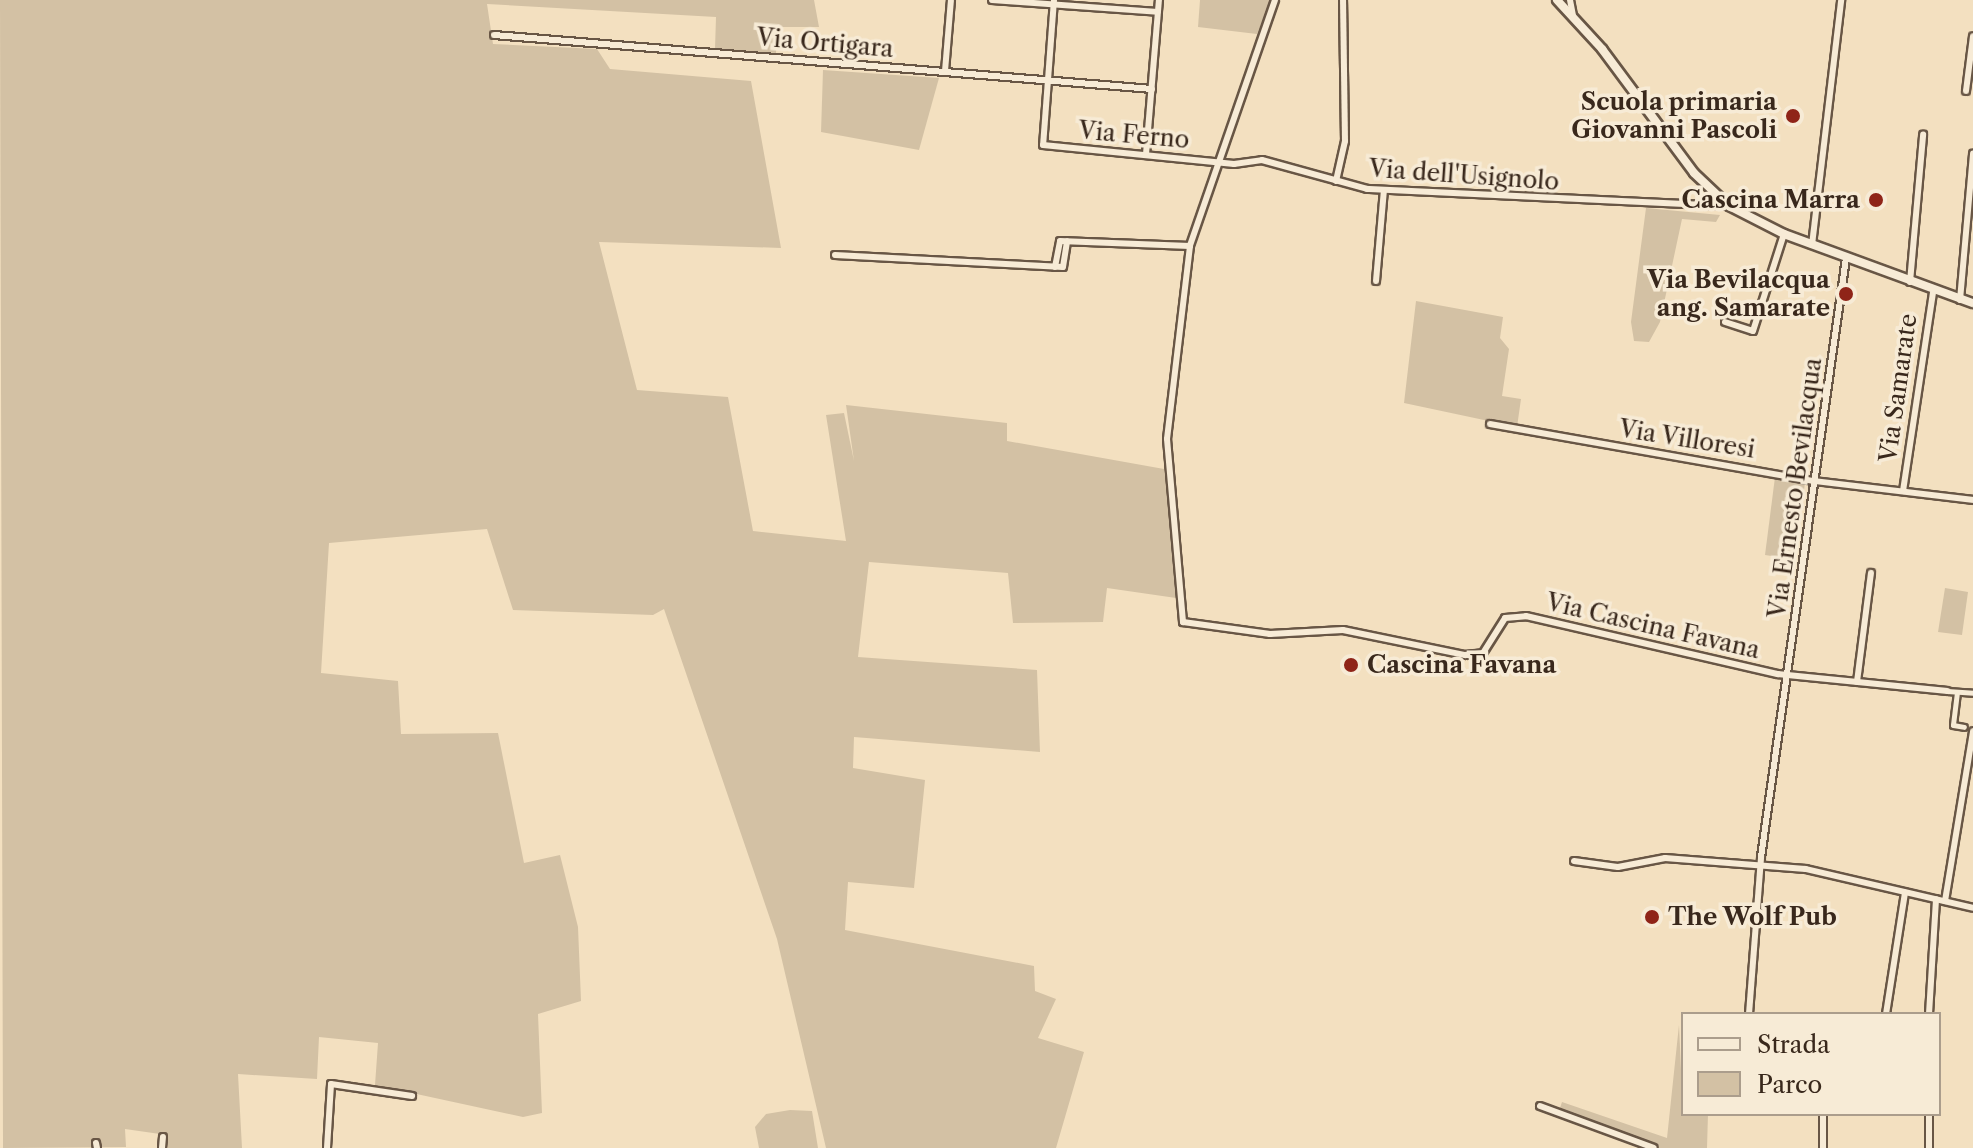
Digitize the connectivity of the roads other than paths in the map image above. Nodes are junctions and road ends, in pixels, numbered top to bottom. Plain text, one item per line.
1 (951, 0) edge
2 (992, 0) edge
3 (1159, 0) edge
4 (1275, 0) edge
5 (1343, 0) edge
6 (1557, 0) edge
7 (1570, 0) edge
8 (1841, 0) edge
9 (1054, 2) edge
10 (1158, 12) junction
11 (1573, 15) junction
12 (494, 35) dead end
13 (1973, 36) edge
14 (945, 71) junction
15 (1047, 79) junction
16 (1152, 89) junction
17 (1966, 91) dead end
18 (1923, 135) dead end
19 (1146, 154) junction
20 (1973, 154) edge
21 (1221, 161) junction
22 (1336, 181) junction
23 (1384, 190) junction
24 (1729, 206) junction
25 (1784, 234) junction
26 (1812, 245) junction
27 (1190, 246) junction
28 (835, 255) dead end
29 (1846, 258) junction
30 (1376, 281) dead end
31 (1910, 283) junction
32 (1933, 292) junction
33 (1960, 300) junction
34 (1973, 303) edge
35 (1725, 322) dead end
36 (1490, 424) dead end
37 (1814, 481) junction
38 (1903, 491) junction
39 (1973, 500) edge
40 (1871, 573) dead end
41 (1788, 674) junction
42 (1857, 682) junction
43 (1947, 691) joint
44 (1957, 692) junction
45 (1973, 693) edge
46 (1964, 727) dead end
47 (1972, 734) edge
48 (1574, 861) dead end
49 (1760, 865) junction
50 (1905, 892) junction
51 (1936, 899) junction
52 (1945, 901) junction
53 (1973, 908) edge
54 (1749, 1012) edge
55 (1886, 1012) edge
56 (1929, 1012) edge
57 (412, 1096) dead end
58 (1540, 1106) dead end
59 (1823, 1116) edge
60 (1929, 1116) edge
61 (163, 1137) dead end
62 (162, 1148) edge
63 (327, 1148) edge
64 (1654, 1148) edge
65 (1823, 1148) edge
66 (1929, 1148) edge

1 - 14 street
2 - 9 street
3 - 10 street
4 - 21 street
5 - 22 street
6 - 11 street, Via Samarate
7 - 11 street, Via Samarate
8 - 26 street
9 - 10 street
9 - 15 street
10 - 16 street
11 - 24 street, Via Samarate
12 - 14 street, Via Ortigara
13 - 17 street
14 - 15 street, Via Ortigara
15 - 16 street, Via Ortigara
15 - 19 street, Via Ferno
16 - 19 street
18 - 31 street, Via Samarate
19 - 21 street, Via Ferno
20 - 33 street
21 - 22 street, Via dell'Usignolo
21 - 27 street
22 - 23 street, Via dell'Usignolo
23 - 24 street, Via dell'Usignolo
23 - 30 street
24 - 25 street, Via Samarate
25 - 26 street, Via Samarate
25 - 35 street
26 - 29 street, Via Samarate
27 - 28 street
27 - 41 street, Via Cascina Favana
29 - 31 street, Via Samarate
29 - 37 street, Via Ernesto Bevilacqua
31 - 32 street, Via Samarate
32 - 33 street, Via Samarate
32 - 38 street, Via Samarate
33 - 34 street, Via Samarate
36 - 37 street, Via Villoresi
37 - 38 street, Via Villoresi
37 - 41 street, Via Ernesto Bevilacqua
38 - 39 street, Via Villoresi
40 - 42 street
41 - 42 street, Via Cascina Favana
41 - 49 street, Via Ernesto Bevilacqua
42 - 43 street, Via Cascina Favana
43 - 44 street
44 - 45 street
44 - 46 street
47 - 52 street
48 - 49 street
49 - 50 street
49 - 54 street, Via Ernesto Bevilacqua
50 - 51 street
50 - 55 street
51 - 52 street
51 - 56 street
52 - 53 street
57 - 63 street
58 - 64 street
59 - 65 street
60 - 66 street
61 - 62 street

